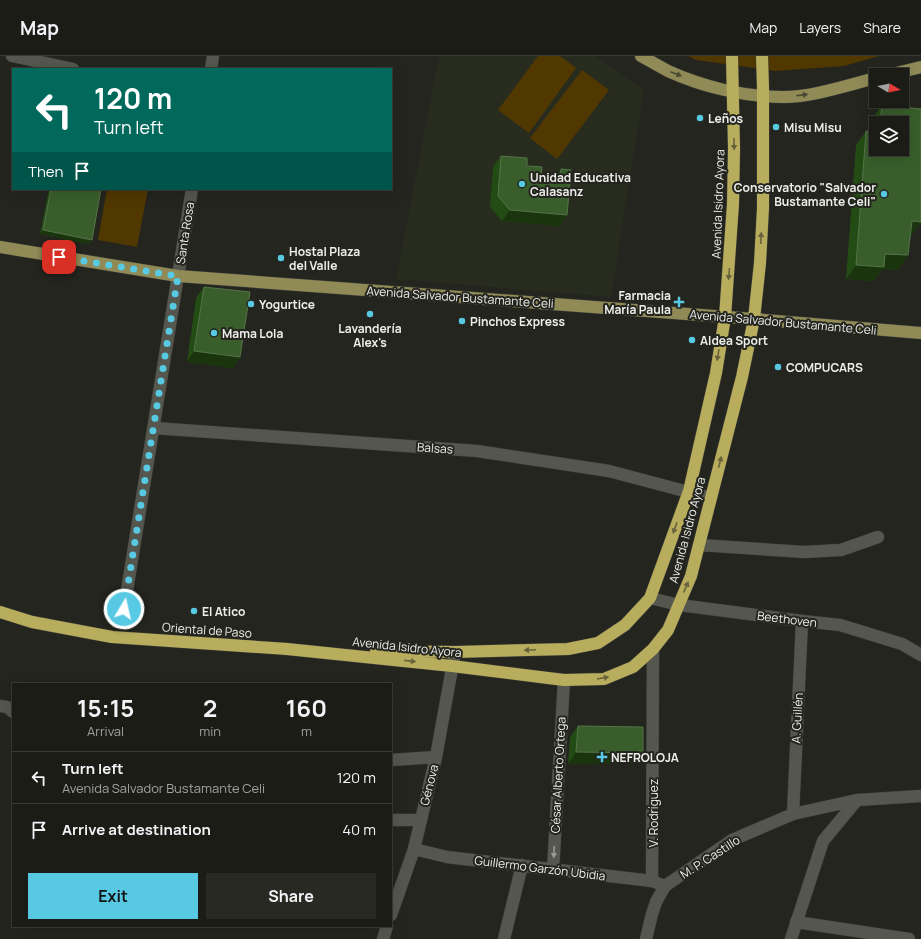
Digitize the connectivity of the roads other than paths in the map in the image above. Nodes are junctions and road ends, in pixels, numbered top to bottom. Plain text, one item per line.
1 (12, 56) edge
2 (213, 56) edge
3 (641, 56) edge
4 (732, 56) edge
5 (762, 56) edge
6 (921, 67) edge
7 (68, 68) edge
8 (211, 68) edge
9 (909, 70) edge
10 (869, 80) edge
11 (733, 86) junction
12 (763, 91) junction
13 (192, 190) edge
14 (0, 247) edge
15 (178, 276) junction
16 (725, 317) junction
17 (754, 319) junction
18 (921, 333) edge
19 (154, 428) junction
20 (689, 491) junction
21 (711, 498) junction
22 (878, 537) dead end
23 (699, 545) junction
24 (650, 598) junction
25 (679, 605) junction
26 (124, 609) dead end
27 (0, 612) edge
28 (802, 621) junction
29 (653, 649) junction
30 (455, 652) junction
31 (343, 654) junction
32 (921, 655) edge
33 (452, 666) junction
34 (564, 680) junction
35 (0, 706) edge
36 (12, 711) edge
37 (436, 757) junction
38 (392, 760) edge
39 (921, 796) edge
40 (857, 800) junction
41 (793, 814) junction
42 (392, 820) edge
43 (420, 820) junction
44 (414, 849) junction
45 (522, 865) junction
46 (552, 870) junction
47 (652, 881) junction
48 (665, 886) junction
49 (392, 912) edge
50 (796, 922) junction
51 (387, 927) edge
52 (383, 939) edge
53 (504, 939) edge
54 (646, 939) edge
55 (791, 939) edge
56 (909, 939) edge

1 - 7 street
2 - 8 street
3 -> 11 main road
4 - 11 highway, Avenida Isidro Ayora
5 - 12 highway, Avenida Isidro Ayora
6 - 9 main road
12 -> 10 main road
11 - 12 main road
11 -> 16 highway, Avenida Isidro Ayora
17 -> 12 highway, Avenida Isidro Ayora
13 - 15 street, Santa Rosa
14 - 15 main road, Avenida Salvador Bustamante Celi
15 - 16 main road, Avenida Salvador Bustamante Celi
15 - 19 street, Santa Rosa
16 - 17 main road, Avenida Salvador Bustamante Celi
16 -> 20 highway, Avenida Isidro Ayora
17 - 18 main road, Avenida Salvador Bustamante Celi
21 -> 17 highway, Avenida Isidro Ayora
19 - 20 street, Balsas
19 - 26 street, Santa Rosa
20 - 21 street, Balsas
20 -> 24 highway, Avenida Isidro Ayora
21 - 23 highway, Avenida Isidro Ayora
22 - 23 street
25 -> 23 highway, Avenida Isidro Ayora
24 - 25 street, Beethoven
24 -> 30 highway, Avenida Isidro Ayora
25 - 28 street, Beethoven
25 - 29 highway, Avenida Isidro Ayora
27 - 31 highway, Oriental de Paso
28 - 32 street, Beethoven
28 - 41 street, A. Guillén
34 -> 29 highway, Avenida Isidro Ayora
29 - 47 street, V. Rodríguez
30 - 31 highway, Avenida Isidro Ayora
30 - 33 street, Génova
31 -> 33 highway, Avenida Isidro Ayora
33 - 34 highway, Avenida Isidro Ayora
33 - 37 street, Génova
34 -> 46 street, César Alberto Ortega
35 - 36 street
37 - 38 street
37 - 43 street, Génova
39 - 40 street, M. P. Castillo
40 - 41 street, M. P. Castillo
40 - 50 street
41 - 48 street, M. P. Castillo
42 - 43 street
43 - 44 street, Génova
44 - 45 street, Guillermo Garzón Ubidia
44 - 49 street, Génova
45 - 46 street, Guillermo Garzón Ubidia
45 - 53 street
46 - 47 street, Guillermo Garzón Ubidia
47 - 48 street, Guillermo Garzón Ubidia
48 - 54 street, M. P. Castillo
50 - 55 street
50 - 56 street
51 - 52 street

